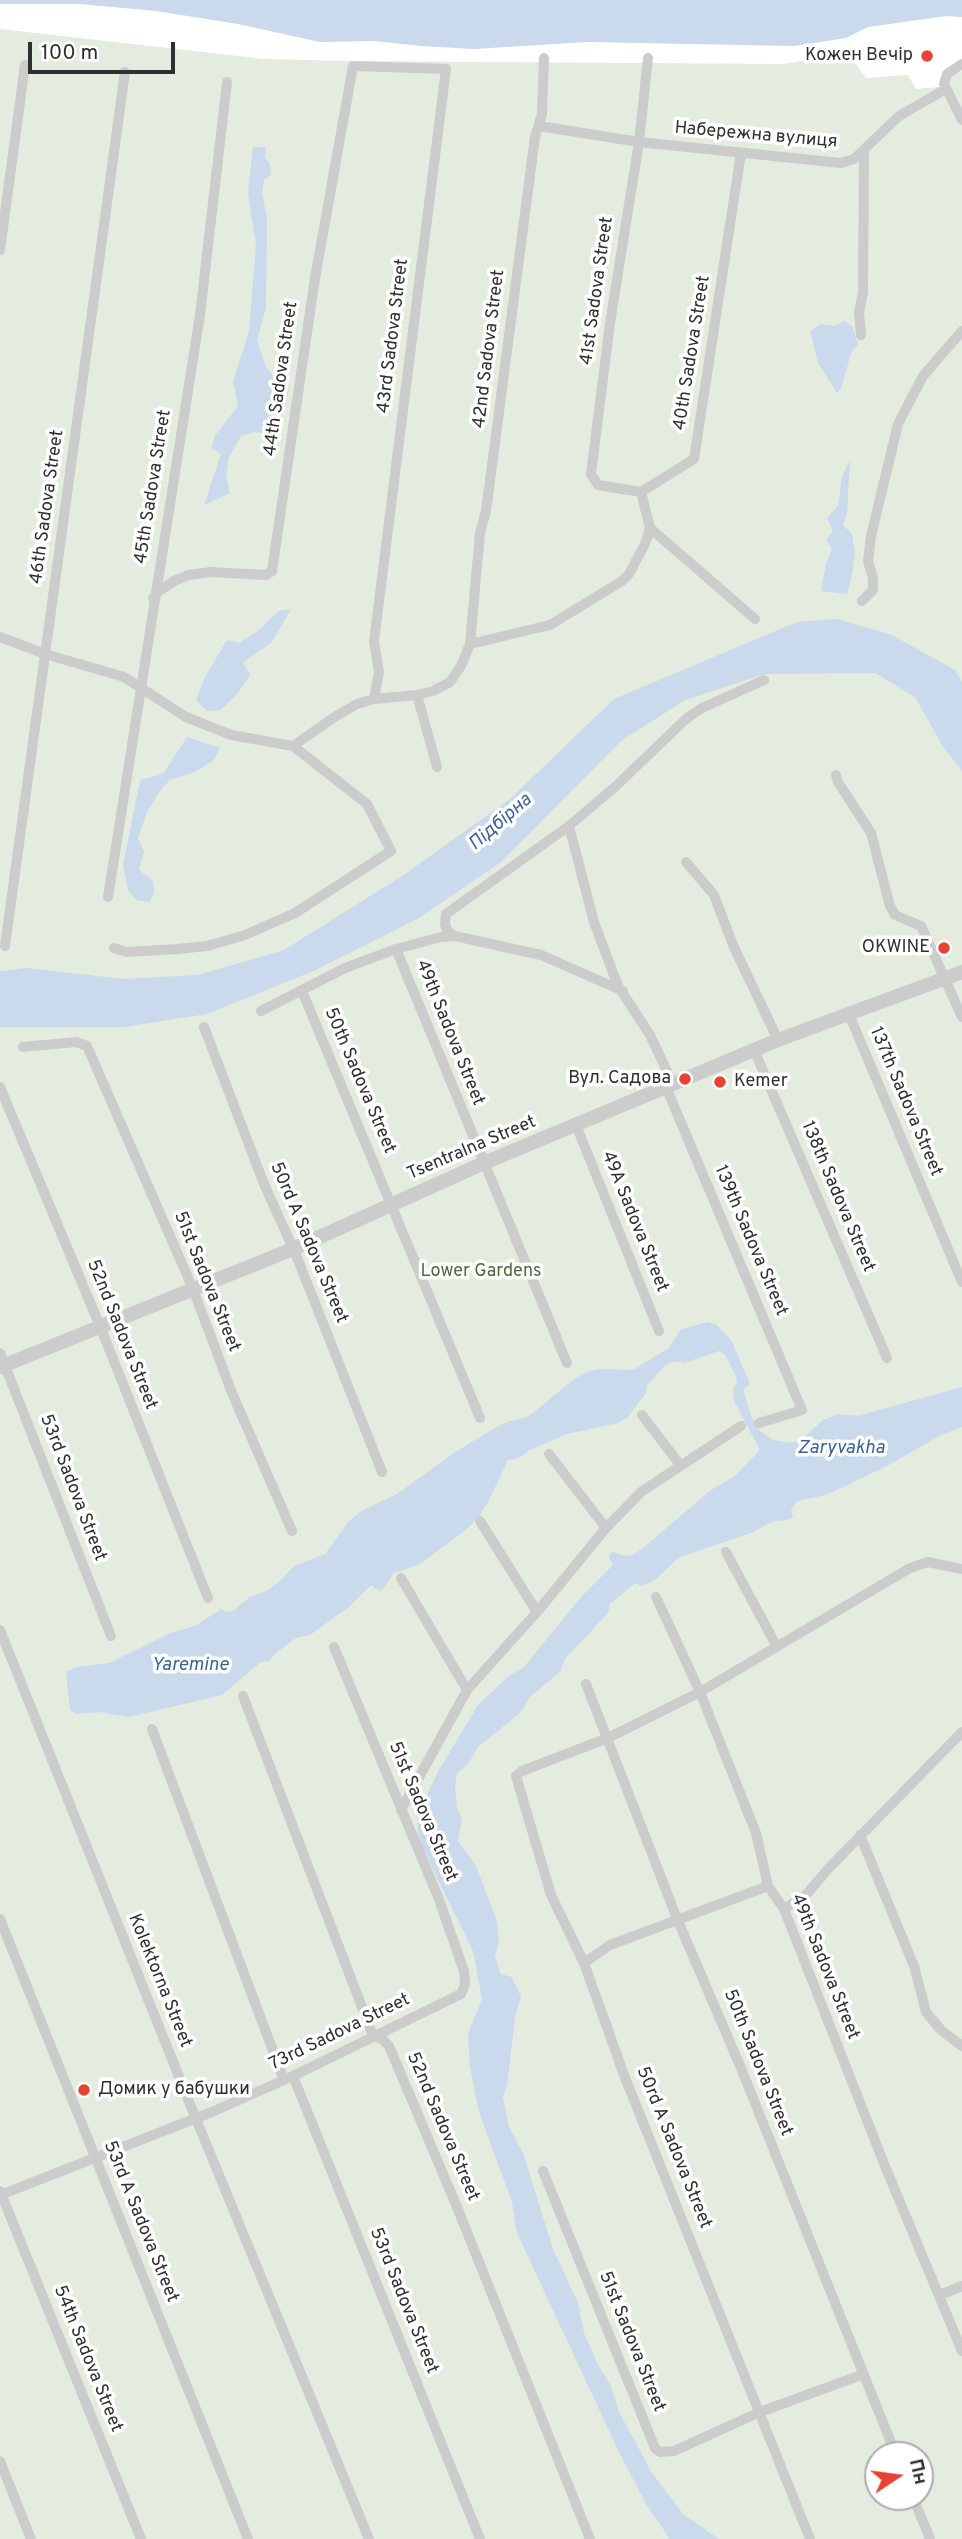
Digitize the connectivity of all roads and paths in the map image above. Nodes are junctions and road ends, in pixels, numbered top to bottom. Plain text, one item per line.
1 (544, 58) dead end
2 (648, 58) dead end
3 (962, 64) edge
4 (25, 65) dead end
5 (353, 66) joint
6 (125, 72) dead end
7 (227, 82) dead end
8 (946, 89) junction
9 (962, 120) edge
10 (539, 126) junction
11 (639, 142) junction
12 (864, 149) junction
13 (741, 153) junction
14 (0, 250) edge
15 (962, 331) edge
16 (861, 335) dead end
17 (641, 492) junction
18 (650, 528) junction
19 (153, 598) junction
20 (862, 601) dead end
21 (755, 619) dead end
22 (0, 637) edge
23 (470, 644) junction
24 (45, 654) junction
25 (764, 680) dead end
26 (139, 686) junction
27 (417, 695) junction
28 (374, 699) junction
29 (293, 746) junction
30 (437, 767) dead end
31 (836, 775) dead end
32 (569, 826) junction
33 (686, 862) dead end
34 (108, 897) dead end
35 (451, 937) junction
36 (5, 946) dead end
37 (114, 948) dead end
38 (396, 949) junction
39 (962, 972) edge
40 (945, 977) junction
41 (302, 991) junction
42 (623, 992) junction
43 (261, 1011) dead end
44 (848, 1012) junction
45 (962, 1017) edge
46 (204, 1027) dead end
47 (778, 1040) junction
48 (23, 1047) dead end
49 (754, 1050) junction
50 (670, 1085) junction
51 (0, 1087) edge
52 (576, 1125) junction
53 (484, 1163) junction
54 (393, 1204) junction
55 (293, 1249) junction
56 (962, 1282) edge
57 (193, 1289) junction
58 (100, 1326) junction
59 (659, 1331) dead end
60 (887, 1358) dead end
61 (2, 1361) edge
62 (567, 1363) dead end
63 (642, 1415) dead end
64 (480, 1418) dead end
65 (759, 1423) dead end
66 (741, 1426) dead end
67 (549, 1454) dead end
68 (681, 1466) junction
69 (382, 1472) dead end
70 (480, 1521) dead end
71 (606, 1528) junction
72 (292, 1531) dead end
73 (726, 1552) dead end
74 (962, 1569) edge
75 (401, 1578) dead end
76 (656, 1597) dead end
77 (208, 1598) dead end
78 (537, 1612) junction
79 (0, 1630) edge
80 (111, 1636) dead end
81 (334, 1647) dead end
82 (777, 1647) junction
83 (586, 1684) dead end
84 (467, 1690) junction
85 (700, 1692) junction
86 (243, 1696) dead end
87 (152, 1728) dead end
88 (962, 1732) edge
89 (608, 1738) junction
90 (401, 1810) junction
91 (860, 1835) junction
92 (768, 1886) junction
93 (784, 1909) junction
94 (0, 1919) edge
95 (678, 1921) junction
96 (584, 1963) junction
97 (461, 1994) joint
98 (373, 2036) junction
99 (962, 2046) edge
100 (288, 2078) junction
101 (196, 2119) junction
102 (96, 2158) junction
103 (543, 2171) dead end
104 (0, 2193) edge
105 (962, 2286) edge
106 (940, 2295) junction
107 (962, 2351) edge
108 (864, 2374) junction
109 (760, 2412) junction
110 (890, 2441) edge
111 (0, 2461) edge
112 (918, 2511) edge
113 (31, 2539) edge
114 (141, 2539) edge
115 (248, 2539) edge
116 (369, 2539) edge
117 (480, 2539) edge
118 (590, 2539) edge
119 (810, 2539) edge
120 (930, 2539) edge

1 - 10 street, 42nd Sadova Street
2 - 11 street, 41st Sadova Street
3 - 8 street
4 - 14 street
5 - 19 street, 44th Sadova Street
5 - 28 street, 43rd Sadova Street
6 - 24 street, 46th Sadova Street
7 - 19 street, 45th Sadova Street
8 - 9 street
8 - 12 street, Набережна вулиця
10 - 11 street, Набережна вулиця
10 - 23 street, 42nd Sadova Street
11 - 13 street, Набережна вулиця
11 - 17 street, 41st Sadova Street
12 - 13 street, Набережна вулиця
12 - 16 street
13 - 17 street, 40th Sadova Street
15 - 20 street
17 - 18 street
18 - 21 street
18 - 23 street
19 - 26 street, 45th Sadova Street
22 - 24 street
23 - 27 street
24 - 26 street
24 - 36 street, 46th Sadova Street
25 - 32 street
26 - 29 street
26 - 34 street, 45th Sadova Street
27 - 28 street
27 - 30 street
28 - 29 street
29 - 37 street
31 - 40 street
32 - 35 street
32 - 42 street, 139th Sadova Street
33 - 47 street
35 - 38 street
35 - 42 street
38 - 41 street
38 - 53 street, 49th Sadova Street
39 - 40 street, Tsentralna Street
40 - 44 street, Tsentralna Street
40 - 45 street
41 - 43 street
41 - 54 street, 50th Sadova Street
42 - 50 street, 139th Sadova Street
44 - 47 street, Tsentralna Street
44 - 56 street, 137th Sadova Street
46 - 55 street, 50rd A Sadova Street
47 - 49 street, Tsentralna Street
48 - 57 street, 51st Sadova Street
49 - 50 street, Tsentralna Street
49 - 60 street, 138th Sadova Street
50 - 52 street, Tsentralna Street
50 - 65 street, 139th Sadova Street
51 - 58 street, 52nd Sadova Street
52 - 53 street, Tsentralna Street
52 - 59 street, 49A Sadova Street
53 - 54 street, Tsentralna Street
53 - 62 street, 49th Sadova Street
54 - 55 street, Tsentralna Street
54 - 64 street, 50th Sadova Street
55 - 57 street, Tsentralna Street
55 - 69 street, 50rd A Sadova Street
57 - 58 street, Tsentralna Street
57 - 72 street, 51st Sadova Street
58 - 61 street, Tsentralna Street
58 - 77 street, 52nd Sadova Street
61 - 80 street, 53rd Sadova Street
63 - 68 street
66 - 68 street
67 - 71 street
68 - 71 street
70 - 78 street
71 - 78 street
73 - 82 street
74 - 82 street
75 - 84 street
76 - 85 street, 49th Sadova Street
78 - 84 street
79 - 101 street, Kolektorna Street
81 - 90 street, 51st Sadova Street
82 - 85 street
83 - 89 street, 50th Sadova Street
84 - 90 street
85 - 89 street
85 - 92 street, 49th Sadova Street
86 - 98 street, 52nd Sadova Street
87 - 100 street, 53rd Sadova Street
88 - 91 street
89 - 95 street, 50th Sadova Street
89 - 96 street, 50rd A Sadova Street
90 - 97 street, 51st Sadova Street
91 - 93 street
91 - 99 street
92 - 93 street, 49th Sadova Street
92 - 95 street
93 - 106 street, 49th Sadova Street
94 - 102 street, 53rd A Sadova Street
95 - 96 street
95 - 108 street, 50th Sadova Street
96 - 109 street, 50rd A Sadova Street
97 - 98 street, 73rd Sadova Street
98 - 100 street, 73rd Sadova Street
98 - 118 street, 52nd Sadova Street
100 - 101 street, 73rd Sadova Street
100 - 117 street, 53rd Sadova Street
101 - 102 street, 73rd Sadova Street
101 - 116 street, Kolektorna Street
102 - 104 street, 73rd Sadova Street
102 - 115 street, 53rd A Sadova Street
103 - 109 street, 51st Sadova Street
104 - 114 street, 54th Sadova Street
105 - 106 street
106 - 107 street, 49th Sadova Street
108 - 109 street
108 - 110 street, 50th Sadova Street
109 - 119 street, 50rd A Sadova Street
111 - 113 street
112 - 120 street

